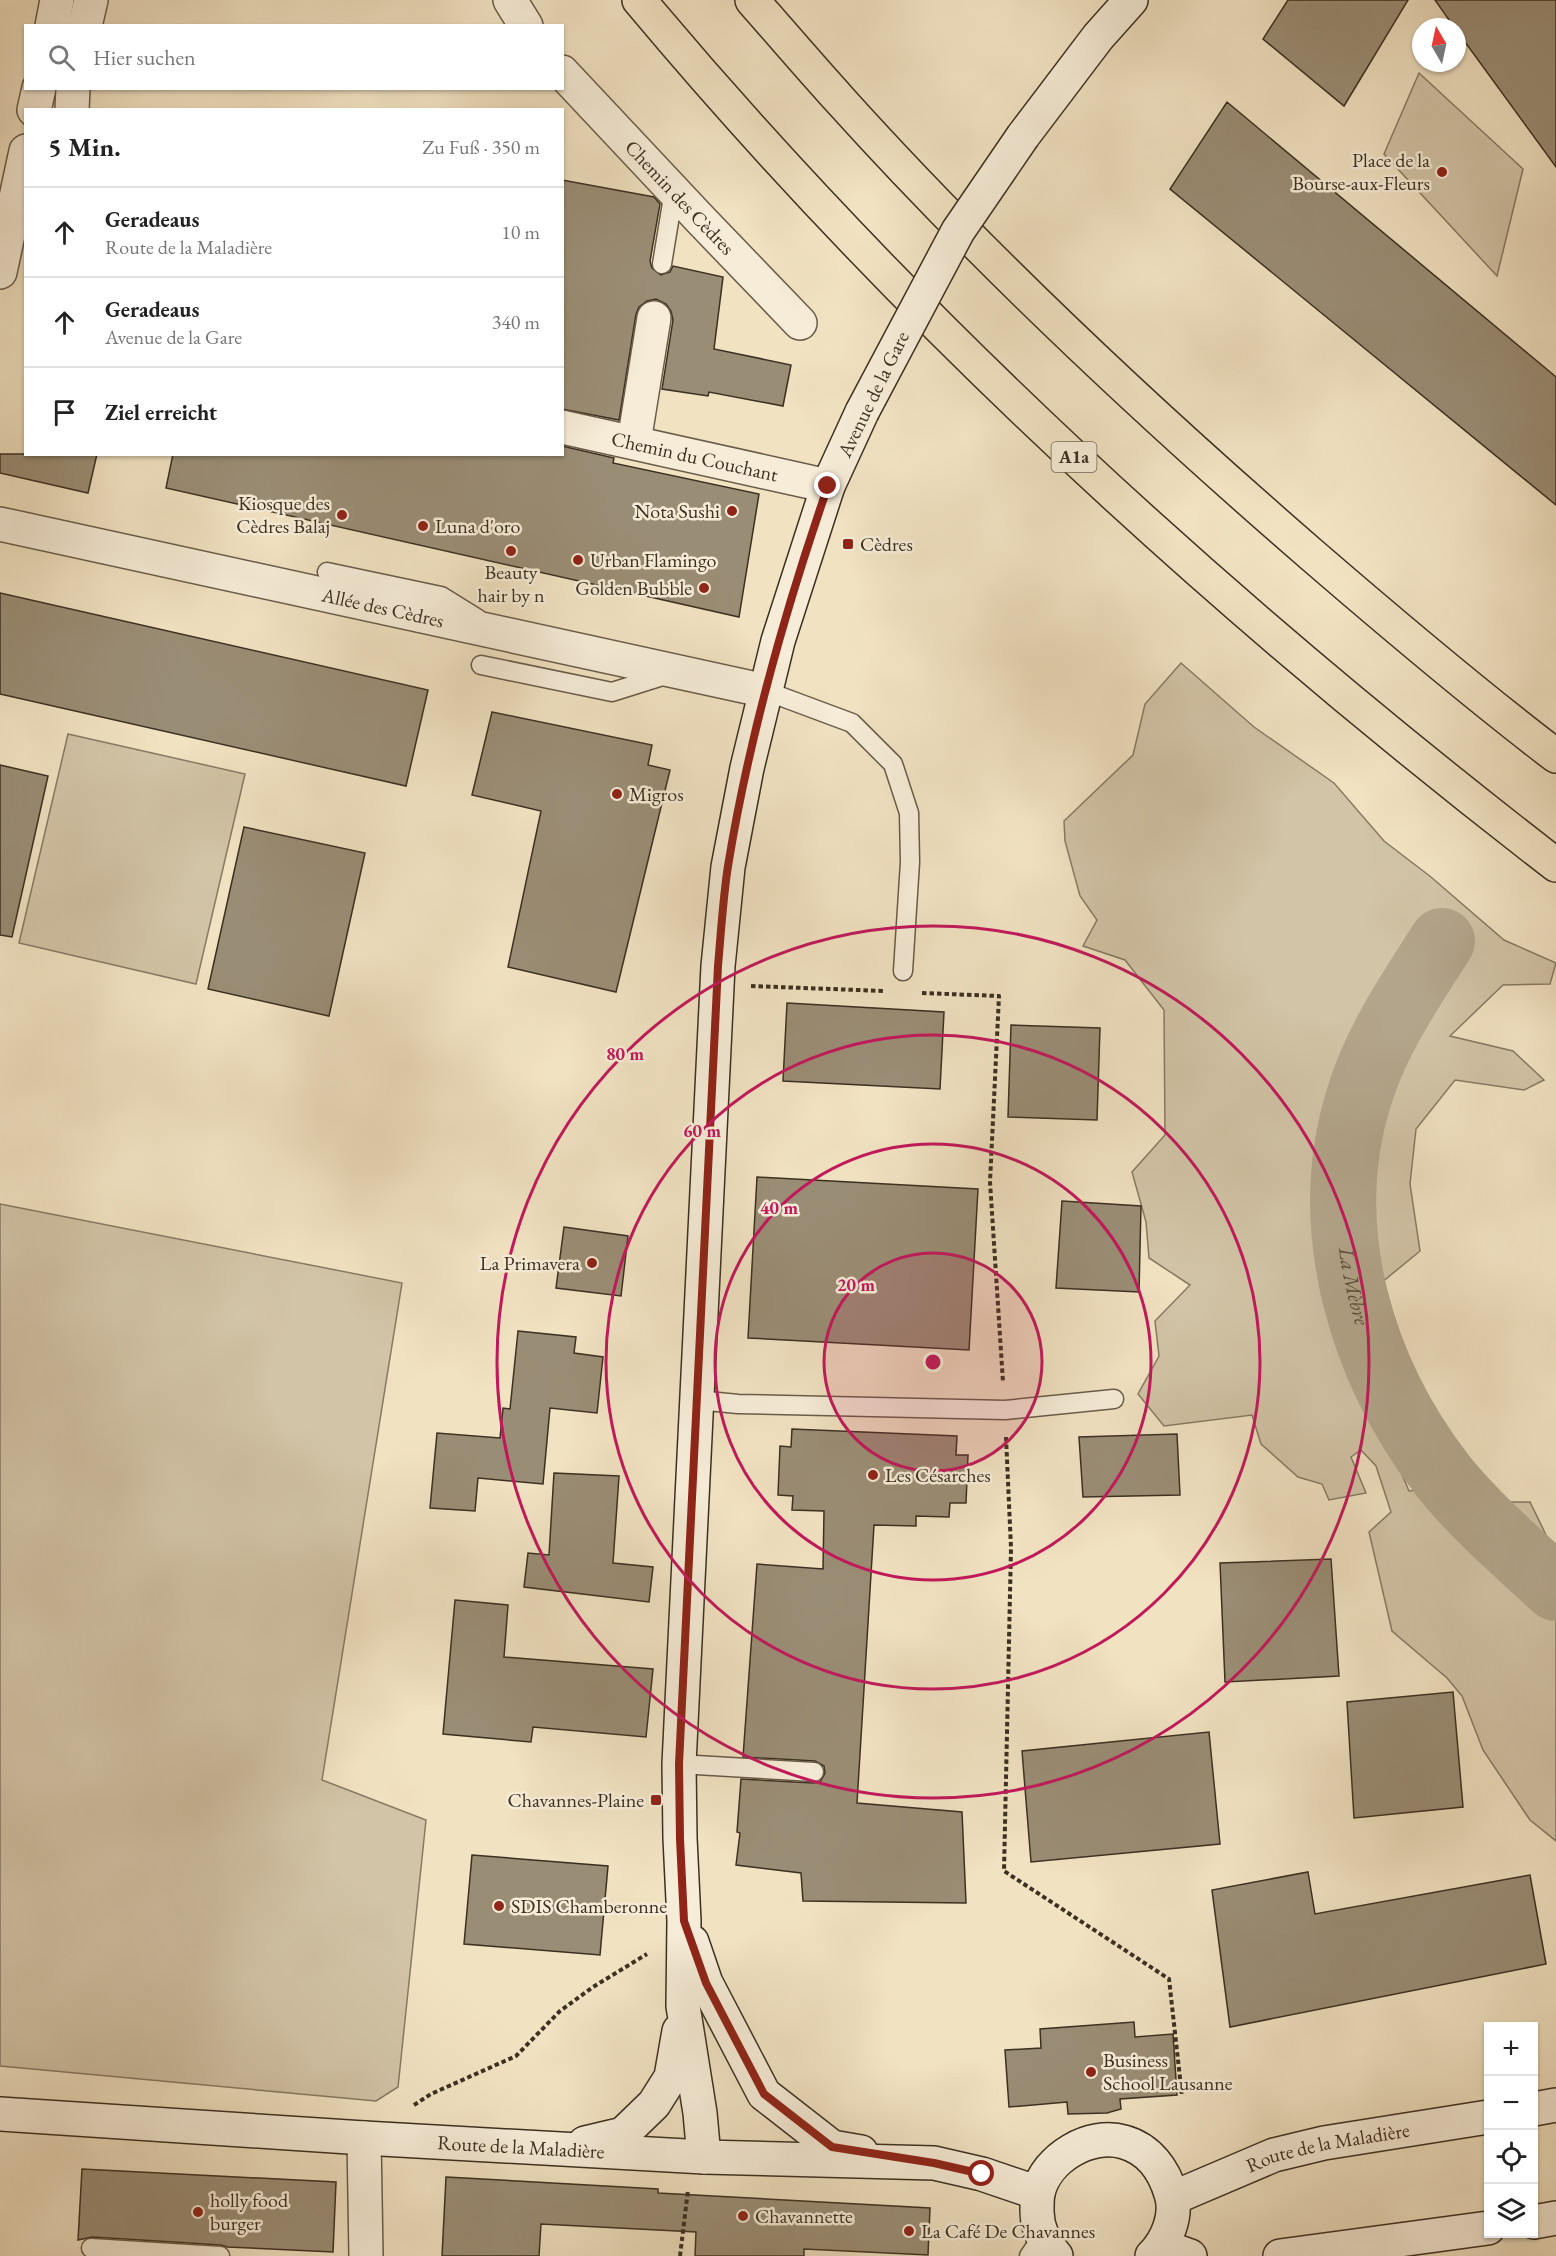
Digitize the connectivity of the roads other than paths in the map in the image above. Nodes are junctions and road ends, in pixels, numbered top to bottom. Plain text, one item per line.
1 (57, 0) edge
2 (91, 0) edge
3 (510, 0) edge
4 (639, 0) edge
5 (752, 0) edge
6 (1131, 0) edge
7 (52, 24) edge
8 (85, 24) edge
9 (525, 24) edge
10 (564, 74) edge
11 (39, 90) edge
12 (73, 90) edge
13 (34, 108) edge
14 (72, 108) edge
15 (24, 160) edge
16 (674, 191) junction
17 (662, 264) dead end
18 (0, 272) edge
19 (654, 318) dead end
20 (800, 322) dead end
21 (564, 427) edge
22 (634, 441) junction
23 (828, 486) junction
24 (0, 524) edge
25 (327, 572) dead end
26 (499, 633) junction
27 (481, 664) dead end
28 (677, 671) junction
29 (766, 691) junction
30 (1556, 756) edge
31 (1556, 864) edge
32 (903, 971) dead end
33 (1114, 1399) dead end
34 (697, 1400) junction
35 (679, 1764) junction
36 (814, 1772) dead end
37 (684, 1921) junction
38 (683, 2006) junction
39 (1556, 2105) edge
40 (1538, 2108) edge
41 (0, 2114) edge
42 (1484, 2118) edge
43 (364, 2138) junction
44 (560, 2148) junction
45 (704, 2157) junction
46 (934, 2163) junction
47 (1038, 2193) junction
48 (1173, 2198) junction
49 (1556, 2218) edge
50 (1538, 2221) edge
51 (1484, 2229) edge
52 (91, 2248) dead end
53 (1043, 2250) edge
54 (1168, 2253) edge
55 (220, 2256) edge
56 (366, 2256) edge
57 (1280, 2256) edge

1 - 7 street
2 - 8 street
3 - 9 street
4 - 31 highway, A1a
5 - 30 highway
6 - 23 street, Avenue de la Gare, bridge
10 - 16 street, Chemin des Cèdres
11 - 13 street
12 - 14 street
15 - 18 street
16 - 17 lane
16 - 20 street, Chemin des Cèdres
19 - 22 street
21 - 22 street, Chemin du Couchant
22 - 23 street, Chemin du Couchant
23 - 29 street, Avenue de la Gare
24 - 26 street, Allée des Cèdres
25 - 26 lane
26 - 28 street, Allée des Cèdres
27 - 28 lane
28 - 29 street, Allée des Cèdres
29 - 32 lane
29 - 34 street, Avenue de la Gare
33 - 34 lane
34 - 35 street, Avenue de la Gare
35 - 36 lane
35 - 37 street, Avenue de la Gare
37 - 38 street, Avenue de la Gare
37 - 46 street, Avenue de la Gare
38 - 44 street, Avenue de la Gare
38 - 45 street, Avenue de la Gare
39 - 40 street
41 - 43 street, Route de la Maladière
42 - 48 street, Route de la Maladière
43 - 44 street, Route de la Maladière
43 - 56 street
44 - 45 street, Route de la Maladière
45 - 46 street, Route de la Maladière
46 - 47 street, Route de la Maladière
47 - 48 street
47 - 53 street
48 - 54 street
49 - 50 street
51 - 57 street
52 - 55 lane

